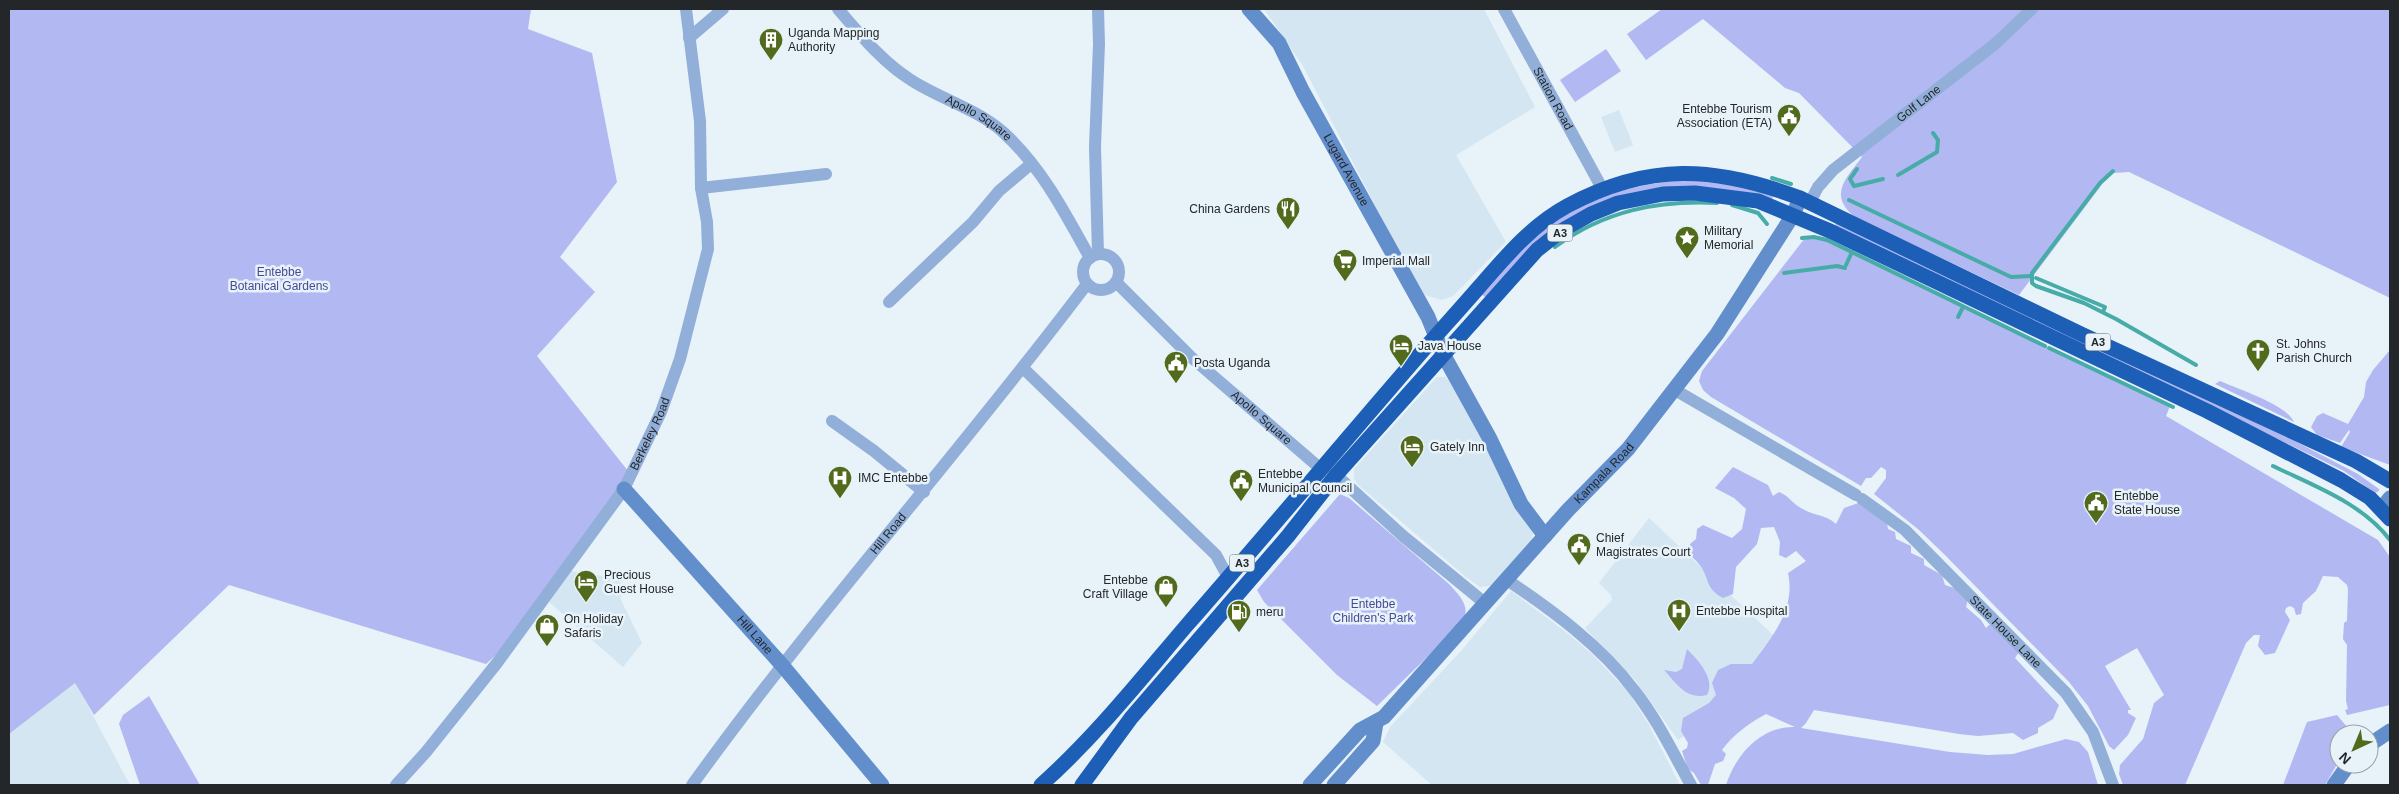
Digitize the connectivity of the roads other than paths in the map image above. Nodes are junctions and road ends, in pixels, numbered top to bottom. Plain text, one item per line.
1 (686, 9) edge
2 (723, 9) edge
3 (838, 9) edge
4 (1098, 9) edge
5 (1249, 9) edge
6 (1504, 9) edge
7 (2032, 9) edge
8 (690, 38) junction
9 (1031, 164) junction
10 (826, 174) dead end
11 (701, 188) junction
12 (1603, 190) junction
13 (1805, 200) junction
14 (1793, 215) junction
15 (1094, 256) junction
16 (1116, 282) junction
17 (1087, 284) junction
18 (889, 302) dead end
19 (1437, 335) junction
20 (1443, 354) junction
21 (1024, 368) junction
22 (1675, 390) junction
23 (832, 421) dead end
24 (1321, 470) junction
25 (1336, 475) junction
26 (2389, 480) edge
27 (624, 489) junction
28 (924, 492) junction
29 (2387, 509) edge
30 (1545, 536) junction
31 (1228, 579) junction
32 (1507, 580) junction
33 (1486, 604) junction
34 (782, 665) junction
35 (1376, 723) junction
36 (2390, 731) edge
37 (2379, 738) edge
38 (2342, 774) edge
39 (396, 785) edge
40 (692, 785) edge
41 (882, 785) edge
42 (1041, 785) edge
43 (1082, 785) edge
44 (1310, 785) edge
45 (1334, 785) edge
46 (1691, 785) edge
47 (2113, 785) edge
48 (2334, 785) edge

1 - 8 street, Berkeley Road
2 - 8 street
3 - 9 street, Apollo Square
4 - 15 street
5 - 19 street, Lugard Avenue
6 - 12 street, Station Road
7 - 13 street, Golf Lane
8 - 11 street, Berkeley Road
9 - 15 street, Apollo Square
9 - 18 street
10 - 11 street
11 - 27 street, Berkeley Road
12 - 13 highway, A3
12 - 19 highway, A3
13 - 14 street, Kampala Road
13 - 26 highway, A3
14 - 20 highway, A3
14 - 22 street, Kampala Road
14 - 29 highway, A3
15 - 16 street
15 - 17 street
16 - 17 street
16 - 24 street, Apollo Square
17 - 21 street, Hill Road
19 - 20 street, Lugard Avenue
19 - 24 highway, A3
20 - 25 highway, A3
20 - 30 street
21 - 28 street, Hill Road
21 - 31 street
22 - 30 street, Kampala Road
22 - 47 street, State House Lane
23 - 28 street
24 - 31 highway, A3
25 - 33 street
25 - 43 highway, A3
27 - 34 street, Hill Lane
27 - 39 street, Berkeley Road
28 - 34 street, Hill Road
30 - 32 street, Kampala Road
31 - 42 highway, A3
32 - 33 street, Kampala Road
32 - 46 street
33 - 35 street, Kampala Road
34 - 40 street, Hill Road
34 - 41 street, Hill Lane
35 - 44 street, Kampala Road
35 - 45 street
36 - 37 street
38 - 48 street

